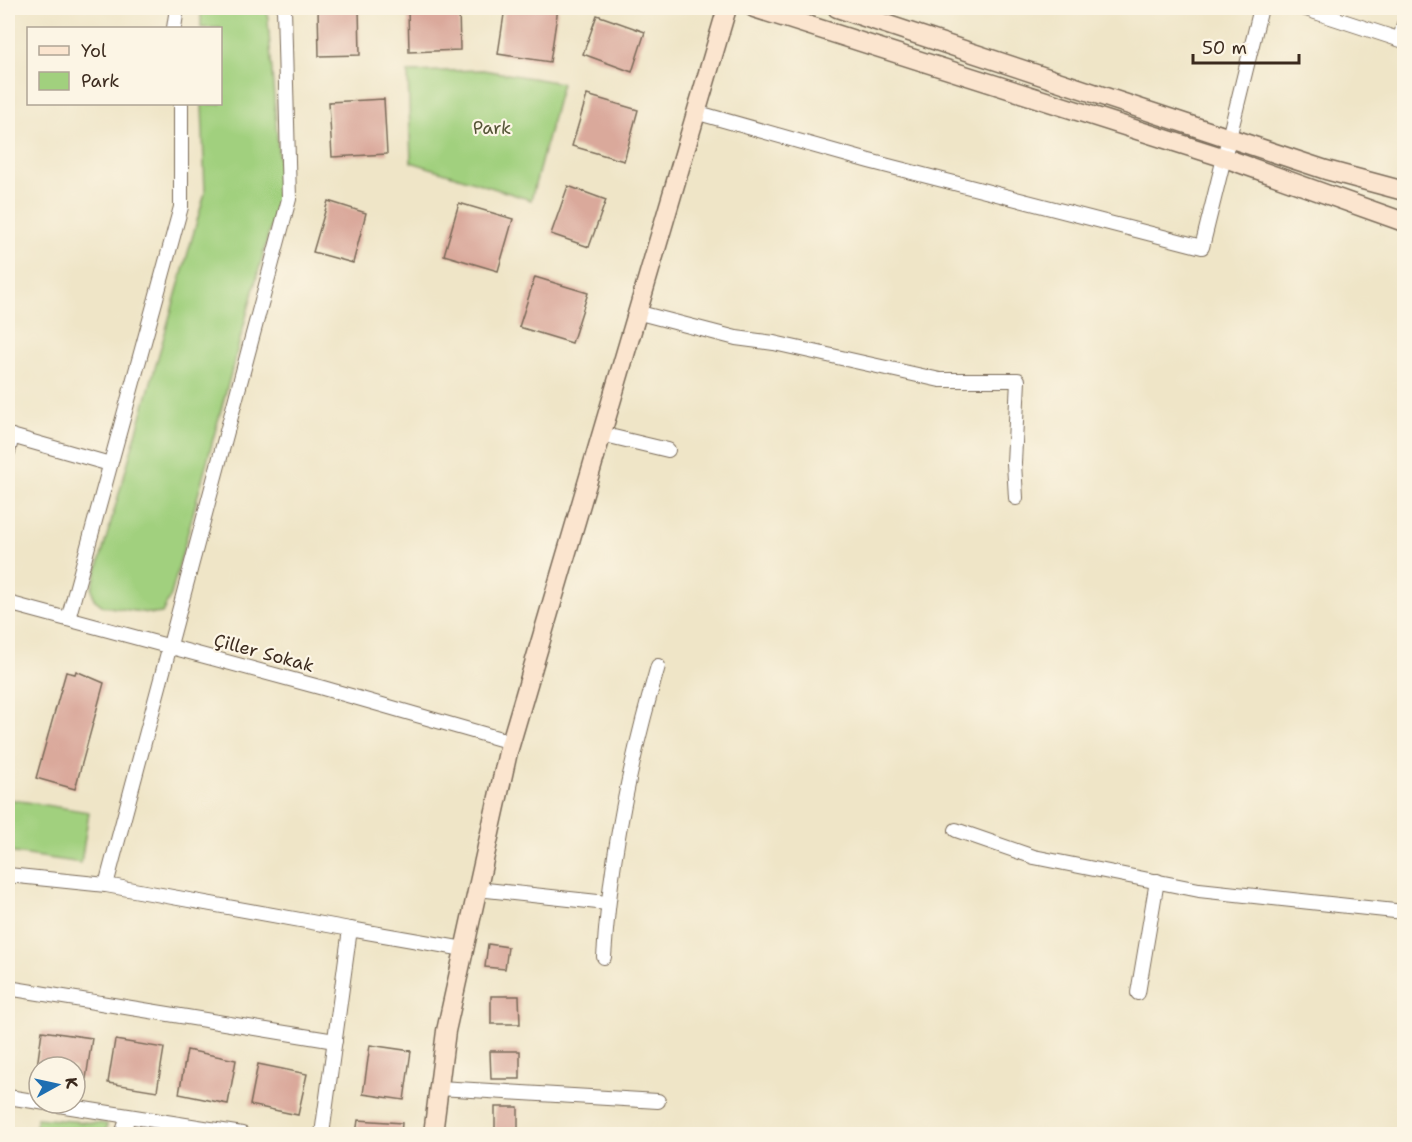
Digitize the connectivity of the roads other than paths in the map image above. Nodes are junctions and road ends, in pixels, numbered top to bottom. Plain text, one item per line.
1 (177, 8) edge
2 (284, 8) edge
3 (728, 8) edge
4 (754, 8) edge
5 (837, 8) edge
6 (1261, 8) edge
7 (1303, 8) edge
8 (1404, 24) edge
9 (174, 27) edge
10 (1402, 40) edge
11 (181, 105) edge
12 (695, 112) junction
13 (1230, 137) junction
14 (1225, 158) junction
15 (1404, 191) edge
16 (1404, 222) edge
17 (636, 312) junction
18 (601, 434) junction
19 (10, 436) edge
20 (668, 450) dead end
21 (8, 452) edge
22 (110, 464) junction
23 (1016, 498) dead end
24 (8, 603) edge
25 (68, 619) junction
26 (170, 646) junction
27 (658, 666) dead end
28 (511, 742) junction
29 (956, 830) dead end
30 (8, 875) edge
31 (1157, 881) junction
32 (106, 885) junction
33 (477, 890) junction
34 (607, 903) junction
35 (1404, 912) edge
36 (350, 929) junction
37 (464, 949) junction
38 (604, 957) dead end
39 (8, 988) edge
40 (1138, 993) dead end
41 (335, 1041) junction
42 (439, 1089) junction
43 (8, 1097) edge
44 (658, 1101) dead end
45 (128, 1117) junction
46 (122, 1134) edge
47 (233, 1134) edge
48 (322, 1134) edge
49 (433, 1134) edge

1 - 9 street
2 - 26 street
3 - 12 street
4 - 14 street
5 - 13 street
6 - 13 street
7 - 10 street
8 - 10 street
11 - 22 street
12 - 14 street
12 - 17 street
13 - 14 street
13 - 15 street
14 - 16 street
17 - 18 street
17 - 23 street
18 - 20 street
18 - 28 street
19 - 21 street
19 - 22 street
22 - 25 street
24 - 25 street, Çiller Sokak
25 - 26 street, Çiller Sokak
26 - 28 street, Çiller Sokak
26 - 32 street
27 - 34 street
28 - 33 street
29 - 31 street
30 - 32 street
31 - 35 street
31 - 40 street
32 - 36 street
33 - 34 street
33 - 37 street
34 - 38 street
36 - 37 street
36 - 41 street
37 - 42 street
39 - 41 street
41 - 48 street
42 - 44 street
42 - 49 street
43 - 45 street
45 - 46 street
45 - 47 street

